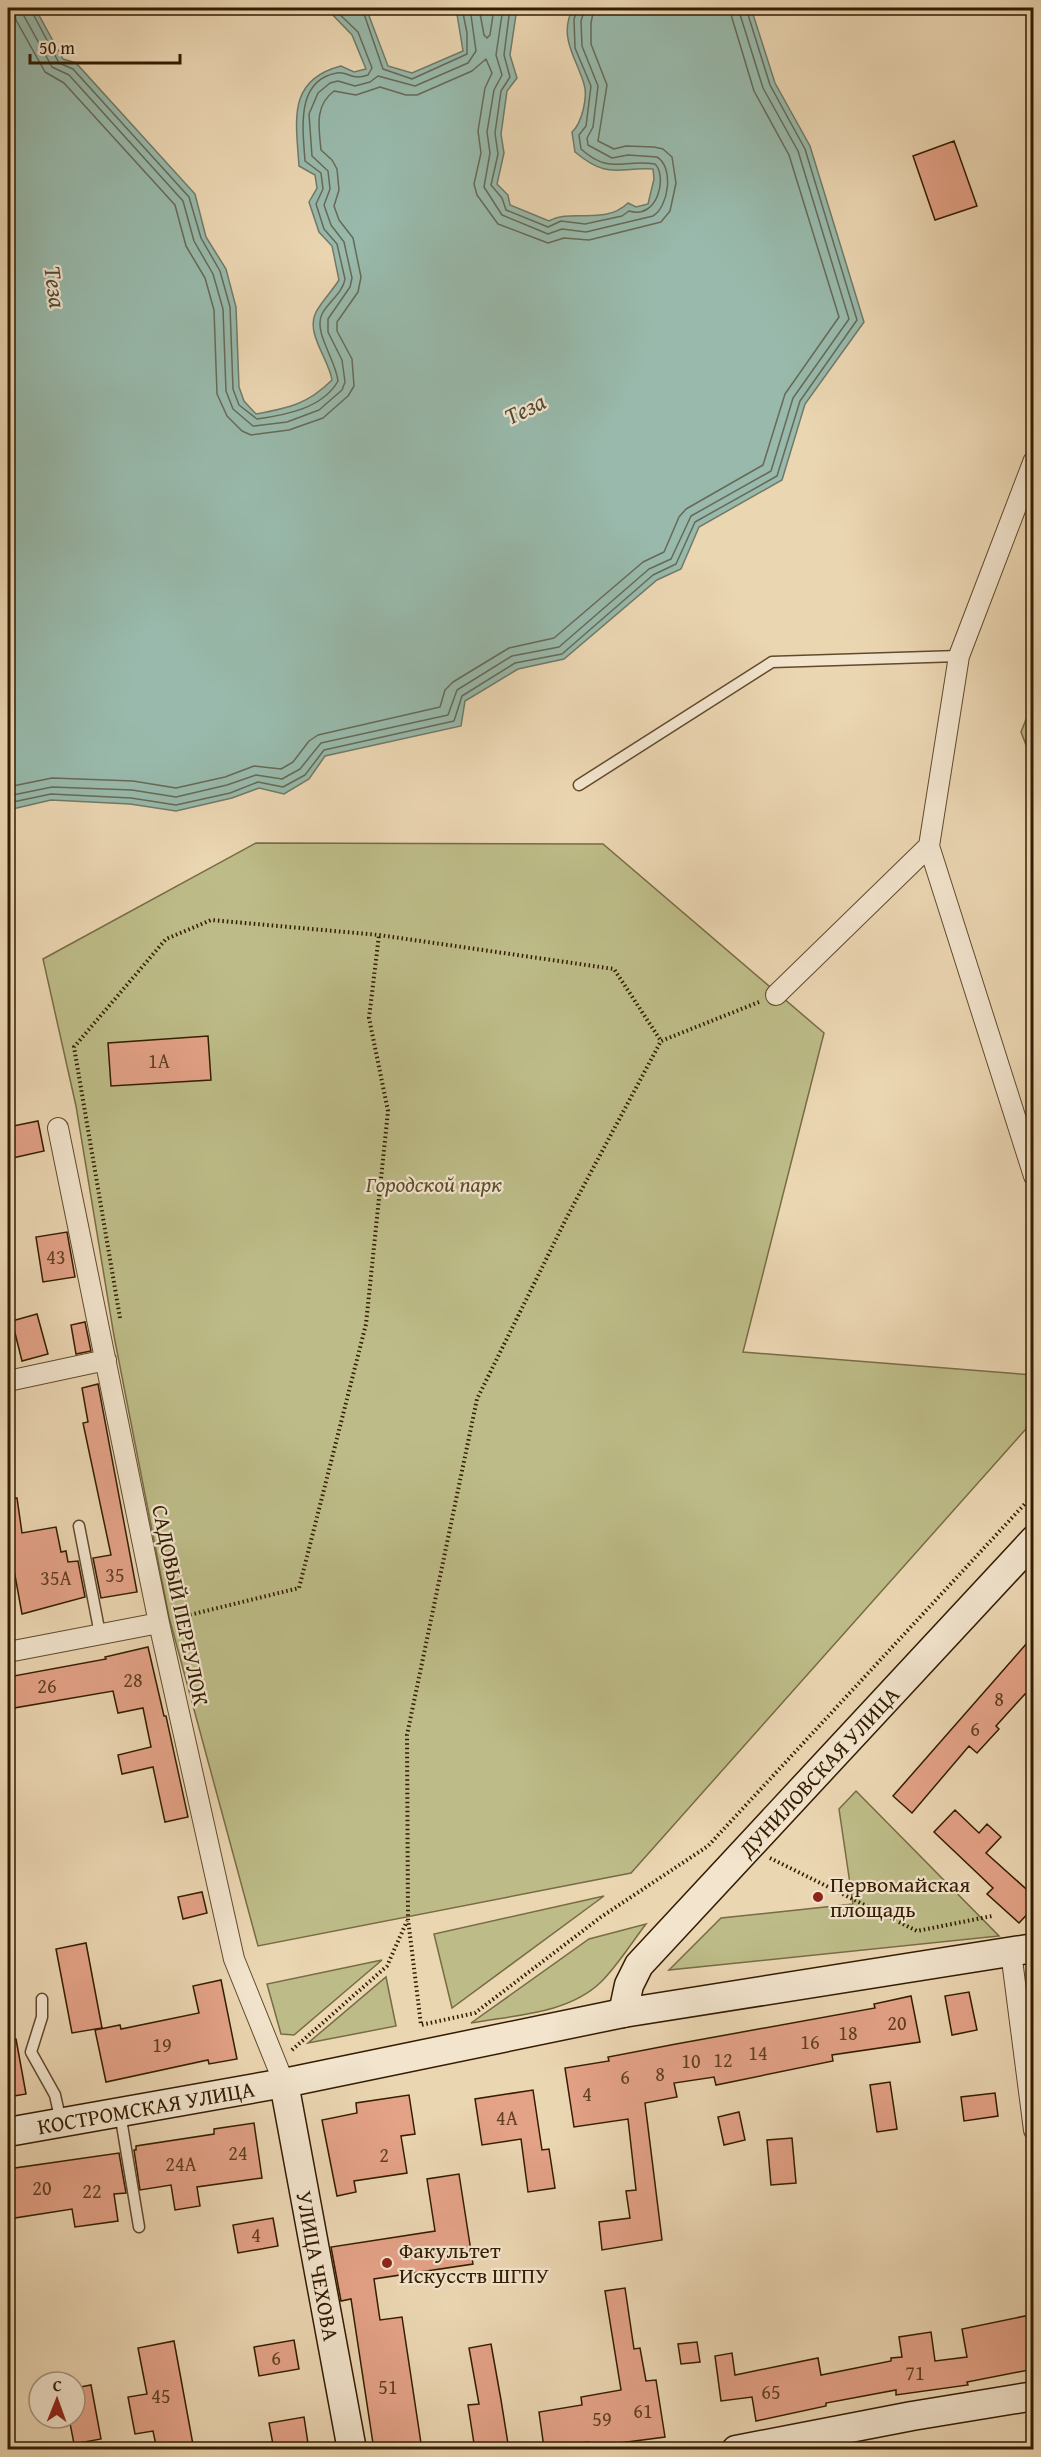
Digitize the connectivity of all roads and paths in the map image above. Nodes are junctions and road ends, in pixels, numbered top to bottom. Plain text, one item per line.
1 (1034, 460) edge
2 (959, 656) junction
3 (579, 785) dead end
4 (928, 846) junction
5 (379, 935) junction
6 (776, 995) joint
7 (661, 1041) junction
8 (58, 1128) dead end
9 (1034, 1176) edge
10 (120, 1318) dead end
11 (106, 1360) junction
12 (8, 1381) edge
13 (1034, 1494) edge
14 (79, 1526) dead end
15 (1034, 1540) edge
16 (159, 1623) junction
17 (100, 1634) junction
18 (8, 1652) edge
19 (725, 1828) junction
20 (748, 1847) junction
21 (992, 1916) dead end
22 (408, 1919) junction
23 (1022, 1950) edge
24 (42, 1999) dead end
25 (623, 2013) junction
26 (292, 2050) dead end
27 (284, 2083) junction
28 (120, 2112) junction
29 (61, 2123) junction
30 (1034, 2130) edge
31 (8, 2133) edge
32 (139, 2227) dead end
33 (1034, 2396) edge
34 (352, 2450) edge
35 (736, 2450) edge

1 - 2 street
2 - 3 lane
2 - 4 street
4 - 6 street
4 - 9 street
5 - 7 path
5 - 10 path
5 - 16 path
6 - 7 path
7 - 22 path
8 - 11 street, САДОВЫЙ ПЕРЕУЛОК
11 - 12 street
11 - 16 street, САДОВЫЙ ПЕРЕУЛОК
13 - 19 path
14 - 17 lane
15 - 20 main road, ДУНИЛОВСКАЯ УЛИЦА
16 - 17 street
16 - 27 street, САДОВЫЙ ПЕРЕУЛОК
17 - 18 street
19 - 20 path
19 - 22 path
20 - 21 path
20 - 25 main road, ДУНИЛОВСКАЯ УЛИЦА
22 - 26 path
23 - 25 main road
23 - 30 street
24 - 29 lane
25 - 27 main road
27 - 28 main road, КОСТРОМСКАЯ УЛИЦА
27 - 34 main road, УЛИЦА ЧЕХОВА
28 - 29 main road, КОСТРОМСКАЯ УЛИЦА
28 - 32 lane
29 - 31 main road, КОСТРОМСКАЯ УЛИЦА
33 - 35 main road

